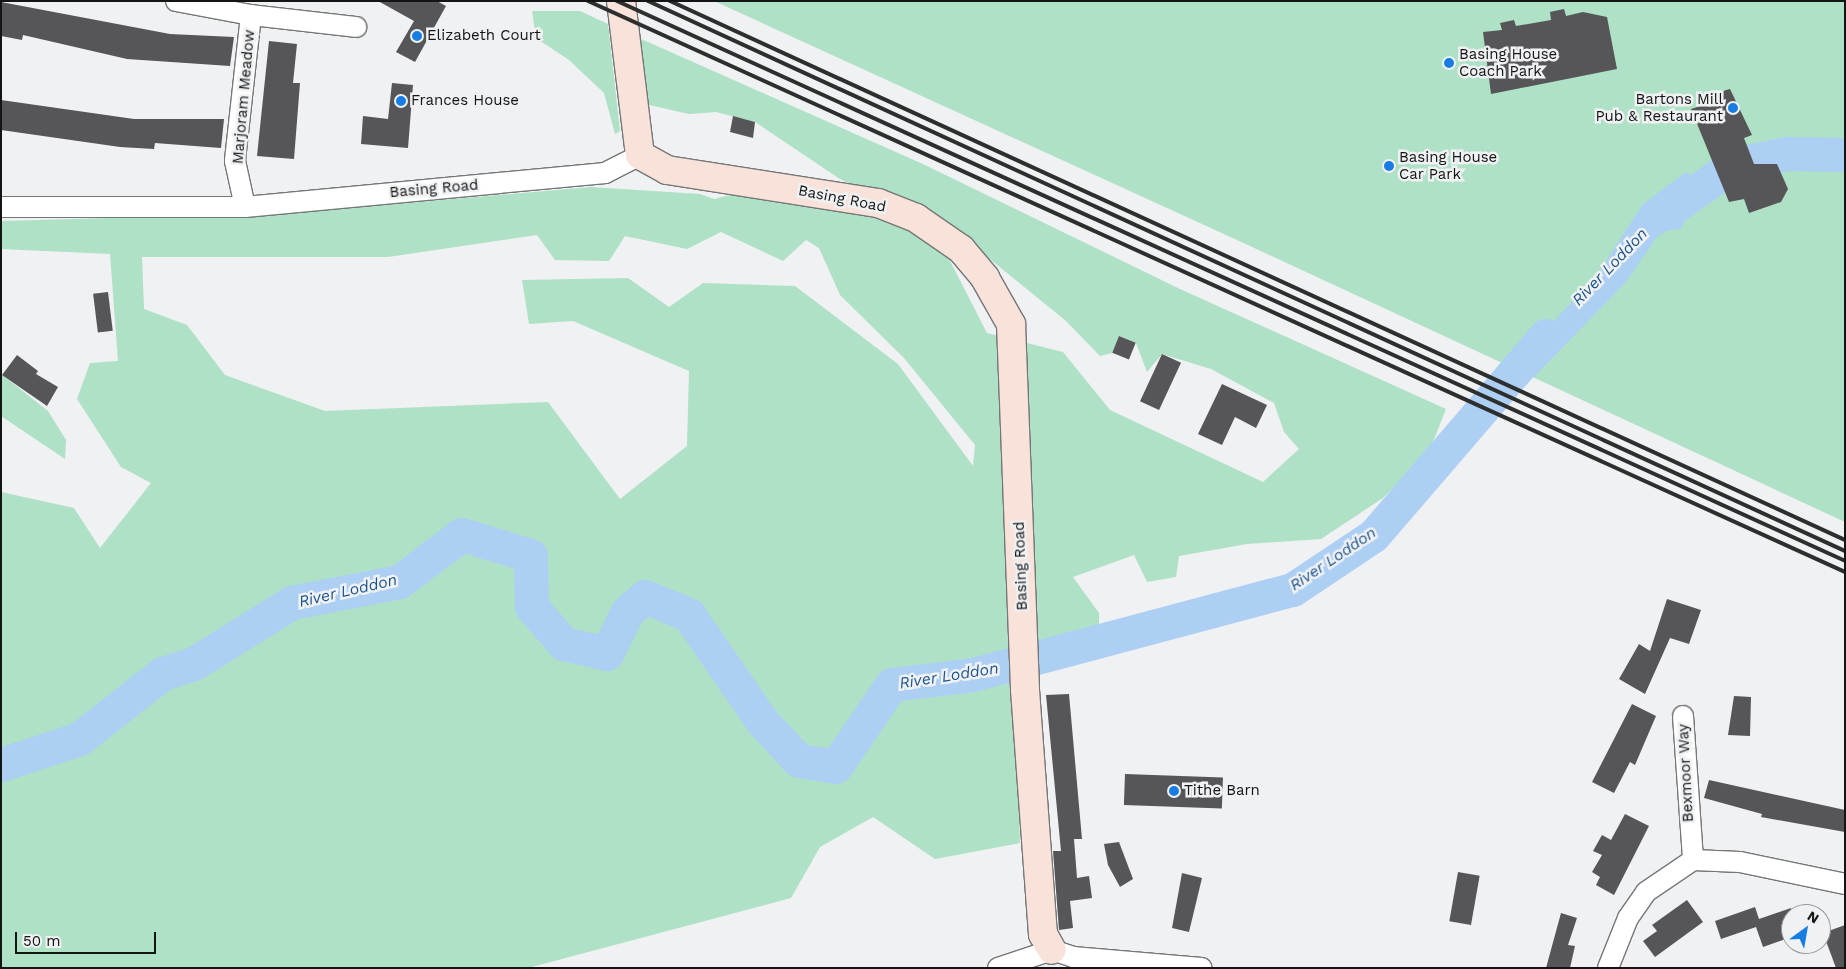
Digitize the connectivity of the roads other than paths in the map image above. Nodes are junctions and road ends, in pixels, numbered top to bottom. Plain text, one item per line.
1 (176, 1) edge
2 (621, 1) edge
3 (251, 15) junction
4 (356, 27) dead end
5 (640, 155) junction
6 (1, 207) edge
7 (245, 207) junction
8 (1683, 716) dead end
9 (1693, 860) junction
10 (1845, 884) edge
11 (1052, 950) junction
12 (998, 968) edge
13 (1202, 968) edge
14 (1608, 968) edge

1 - 3 street, Marjoram Meadow
2 - 5 street
3 - 4 street, Marjoram Meadow
3 - 7 street, Marjoram Meadow
5 - 7 street, Basing Road
5 - 11 street, Basing Road
6 - 7 street, Basing Road
8 - 9 street, Bexmoor Way
9 - 10 street
9 - 14 street
11 - 12 street
11 - 13 street

